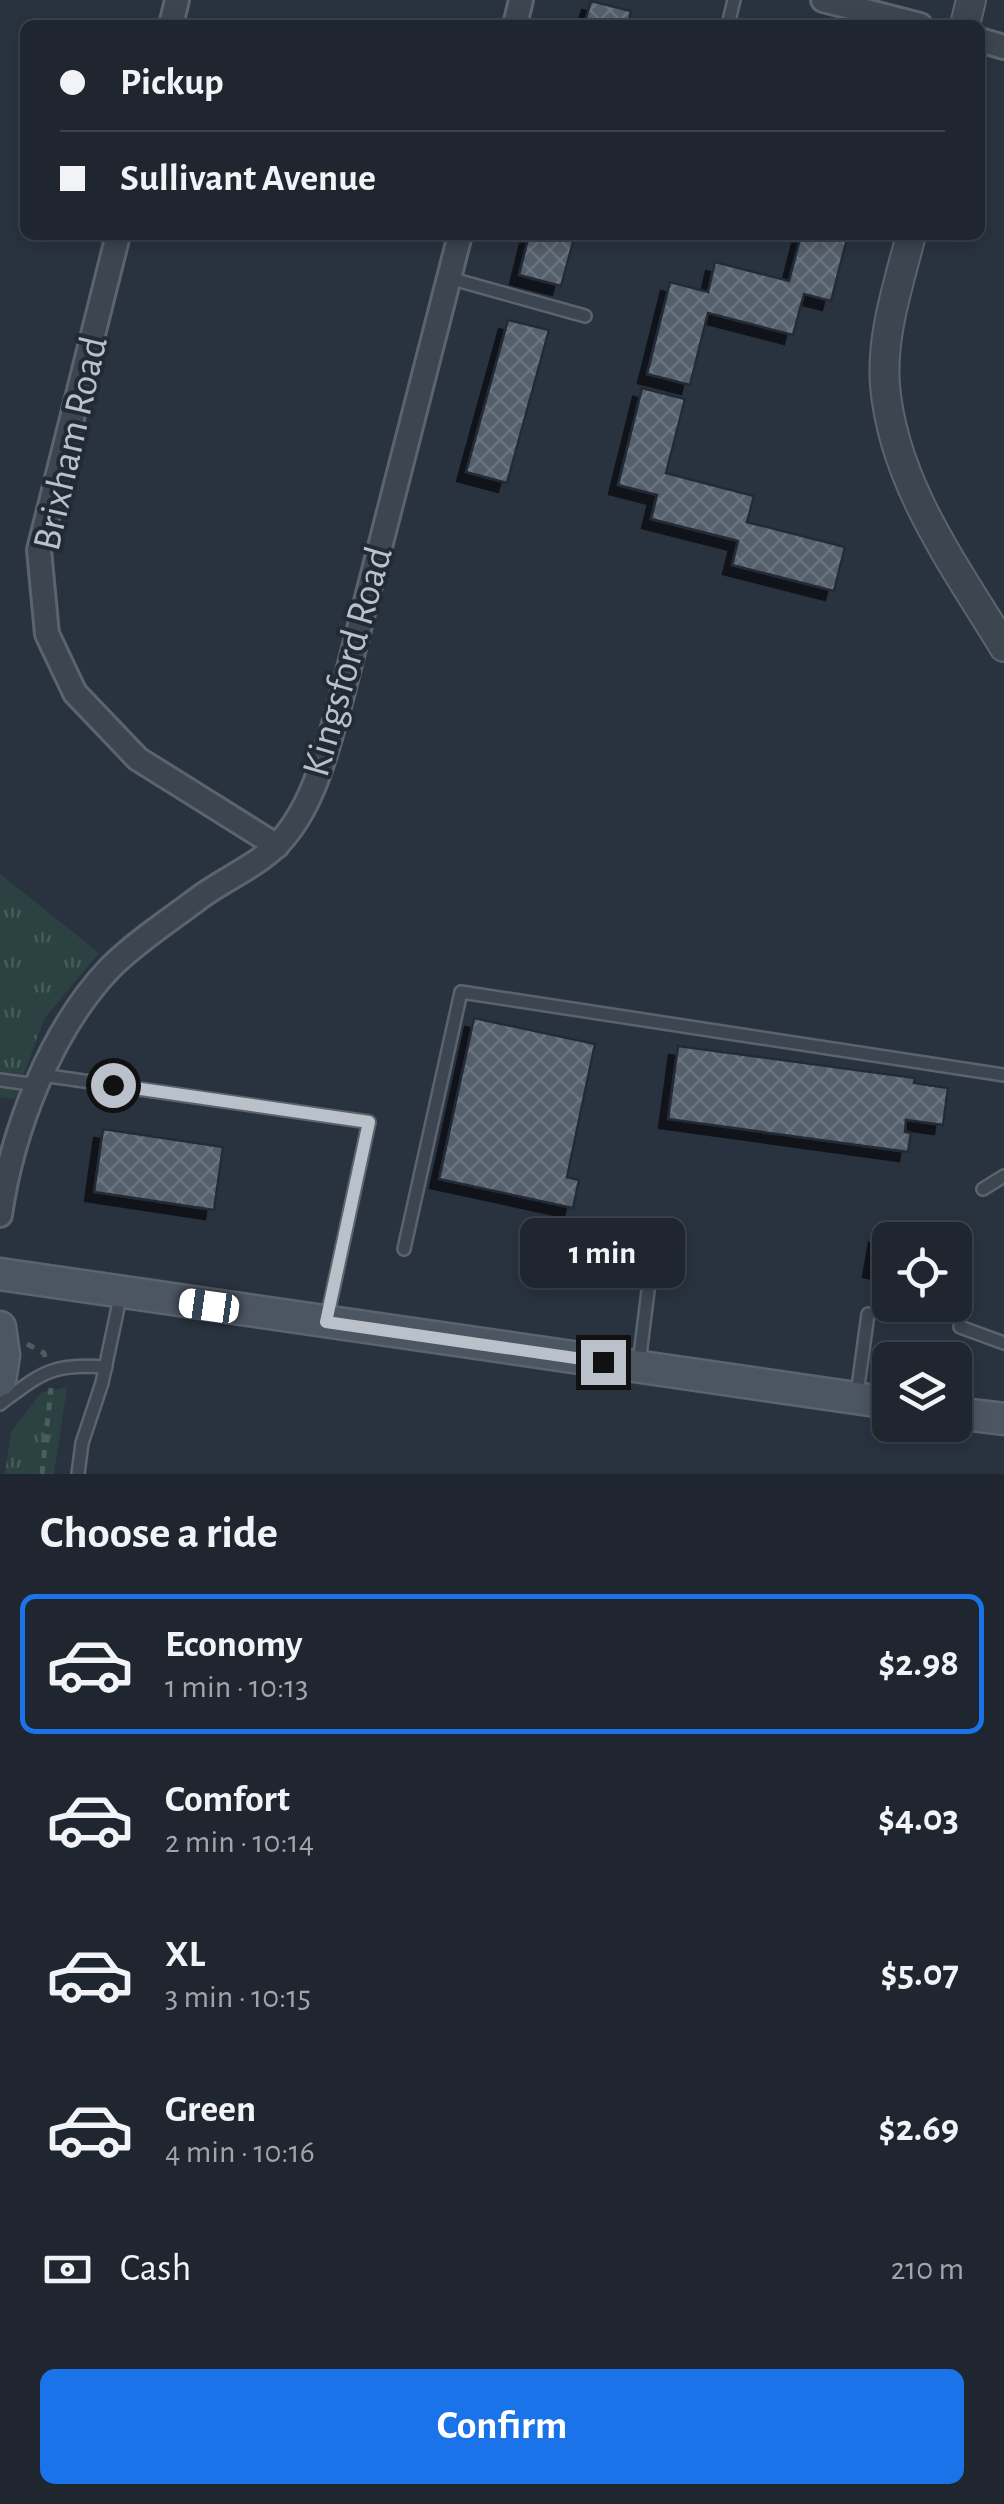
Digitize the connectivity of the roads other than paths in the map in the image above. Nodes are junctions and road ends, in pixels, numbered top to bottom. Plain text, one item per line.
1 (824, 0) edge
2 (901, 20) edge
3 (117, 240) edge
4 (459, 240) edge
5 (910, 240) edge
6 (449, 278) junction
7 (585, 316) dead end
8 (1004, 648) edge
9 (277, 846) junction
10 (1004, 1075) edge
11 (0, 1080) edge
12 (38, 1080) junction
13 (1004, 1176) edge
14 (982, 1189) dead end
15 (0, 1215) edge
16 (404, 1249) dead end
17 (0, 1274) edge
18 (649, 1283) dead end
19 (121, 1293) junction
20 (868, 1314) dead end
21 (326, 1322) junction
22 (0, 1327) edge
23 (960, 1327) dead end
24 (1004, 1343) edge
25 (639, 1367) junction
26 (106, 1368) junction
27 (0, 1381) edge
28 (856, 1398) junction
29 (872, 1400) edge
30 (0, 1404) edge
31 (972, 1415) edge
32 (1004, 1419) edge
33 (78, 1474) edge

1 - 2 street
3 - 9 street, Brixham Road
4 - 6 street, Kingsford Road
5 - 8 street
6 - 7 lane
6 - 9 street, Kingsford Road
9 - 12 street, Kingsford Road
10 - 16 lane
11 - 12 lane
12 - 15 street, Kingsford Road
12 - 21 lane
13 - 14 lane
17 - 19 main road
18 - 25 lane
19 - 21 main road
19 - 26 lane
20 - 28 lane
21 - 25 main road
22 - 27 main road
23 - 24 lane
25 - 28 main road
26 - 30 lane
26 - 33 lane
28 - 29 main road
31 - 32 main road

